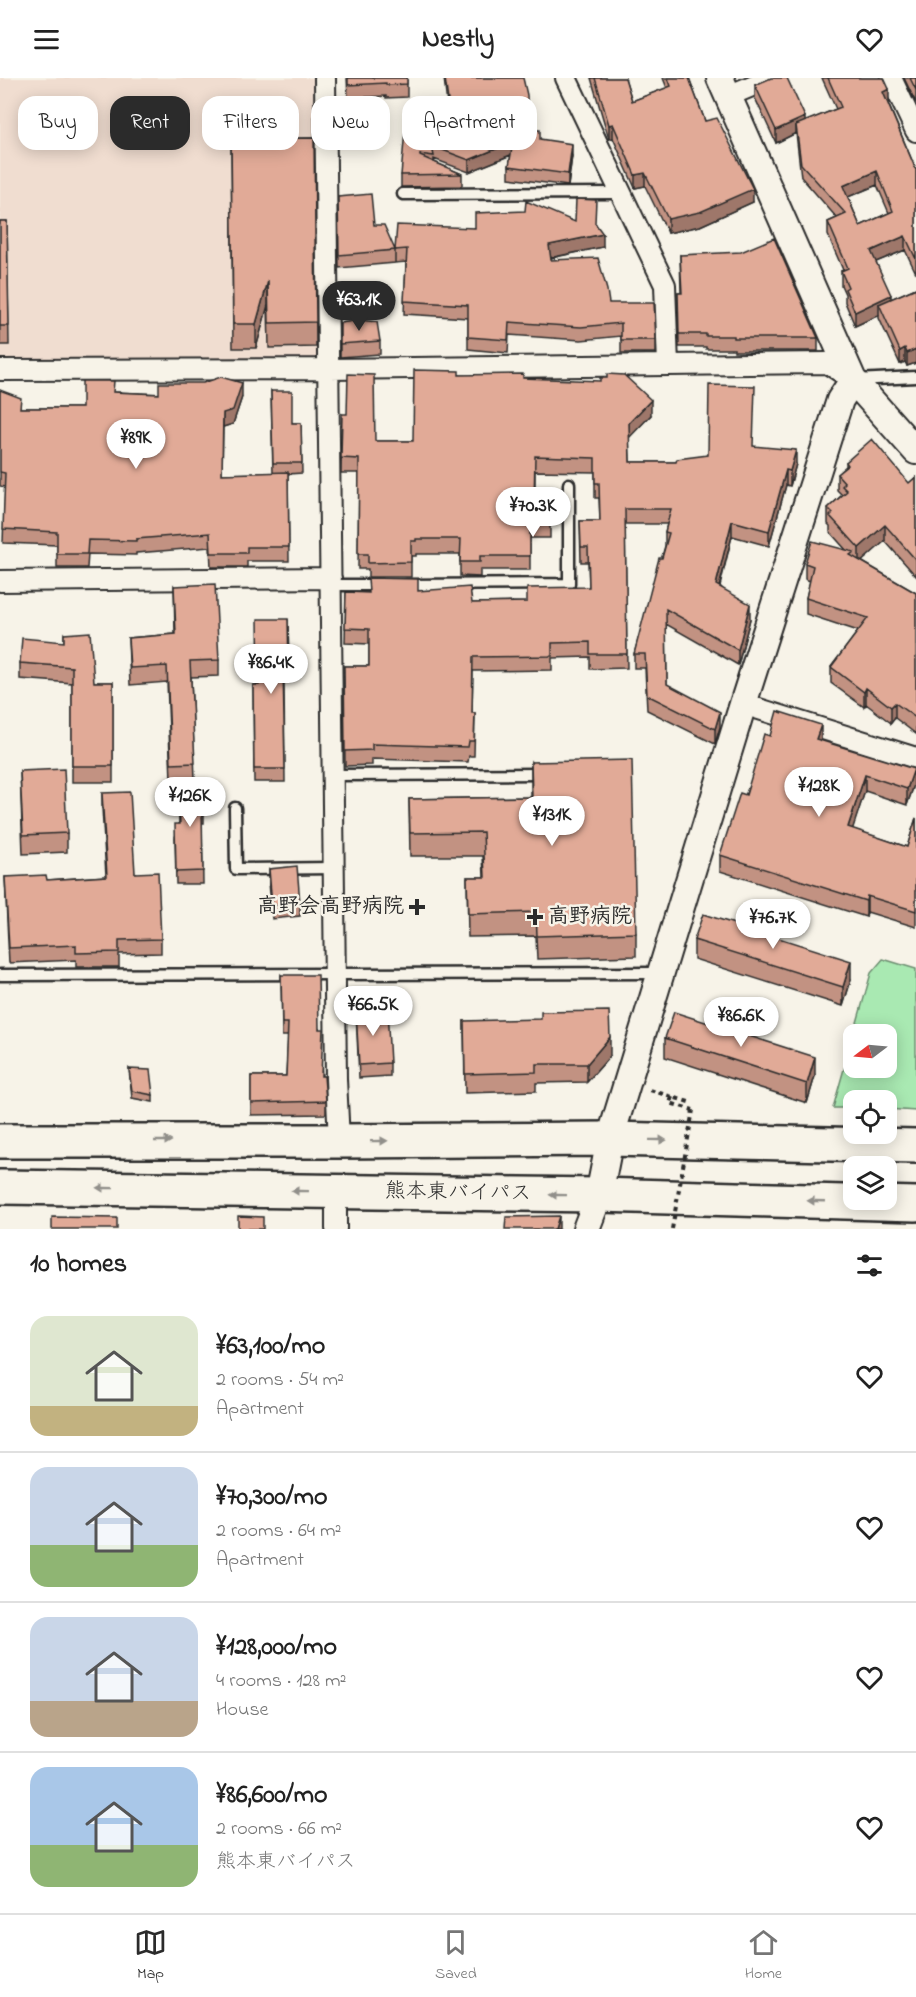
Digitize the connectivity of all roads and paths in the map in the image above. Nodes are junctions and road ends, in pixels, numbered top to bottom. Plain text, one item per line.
1 (325, 78) edge
2 (566, 78) edge
3 (771, 78) edge
4 (891, 78) edge
5 (724, 87) edge
6 (916, 131) edge
7 (621, 193) junction
8 (403, 194) dead end
9 (668, 365) junction
10 (329, 369) junction
11 (0, 370) edge
12 (916, 377) edge
13 (854, 380) junction
14 (916, 451) edge
15 (569, 484) dead end
16 (0, 581) edge
17 (331, 582) junction
18 (743, 704) junction
19 (916, 758) edge
20 (546, 774) edge
21 (334, 775) junction
22 (235, 808) dead end
23 (333, 868) junction
24 (661, 973) junction
25 (335, 974) junction
26 (0, 975) edge
27 (650, 1090) dead end
28 (672, 1097) junction
29 (692, 1103) dead end
30 (610, 1139) junction
31 (0, 1141) edge
32 (339, 1142) junction
33 (916, 1146) edge
34 (0, 1187) edge
35 (336, 1191) junction
36 (599, 1195) junction
37 (916, 1204) edge
38 (336, 1229) edge
39 (586, 1229) edge
40 (672, 1229) edge

1 - 10 street
2 - 7 street
3 - 5 street
4 - 6 street
5 - 13 street
7 - 8 lane
7 - 9 street
9 - 10 street
9 - 13 street
10 - 11 street
10 - 17 street
12 - 13 lane
13 - 14 street
13 - 18 street
15 - 17 lane
16 - 17 street
17 - 21 street
18 - 19 street
18 - 24 street
20 - 21 lane
21 - 23 street
22 - 23 lane
23 - 25 street
24 - 25 lane
24 - 30 street
25 - 26 lane
25 - 32 street
27 - 28 path
28 - 29 path
28 - 40 path, bridge
32 -> 30 highway
30 -> 33 highway
30 - 36 street
31 -> 32 highway
35 -> 34 highway, 熊本東バイパス
36 -> 35 highway, 熊本東バイパス
35 - 38 street
37 -> 36 highway, 熊本東バイパス
36 - 39 street

